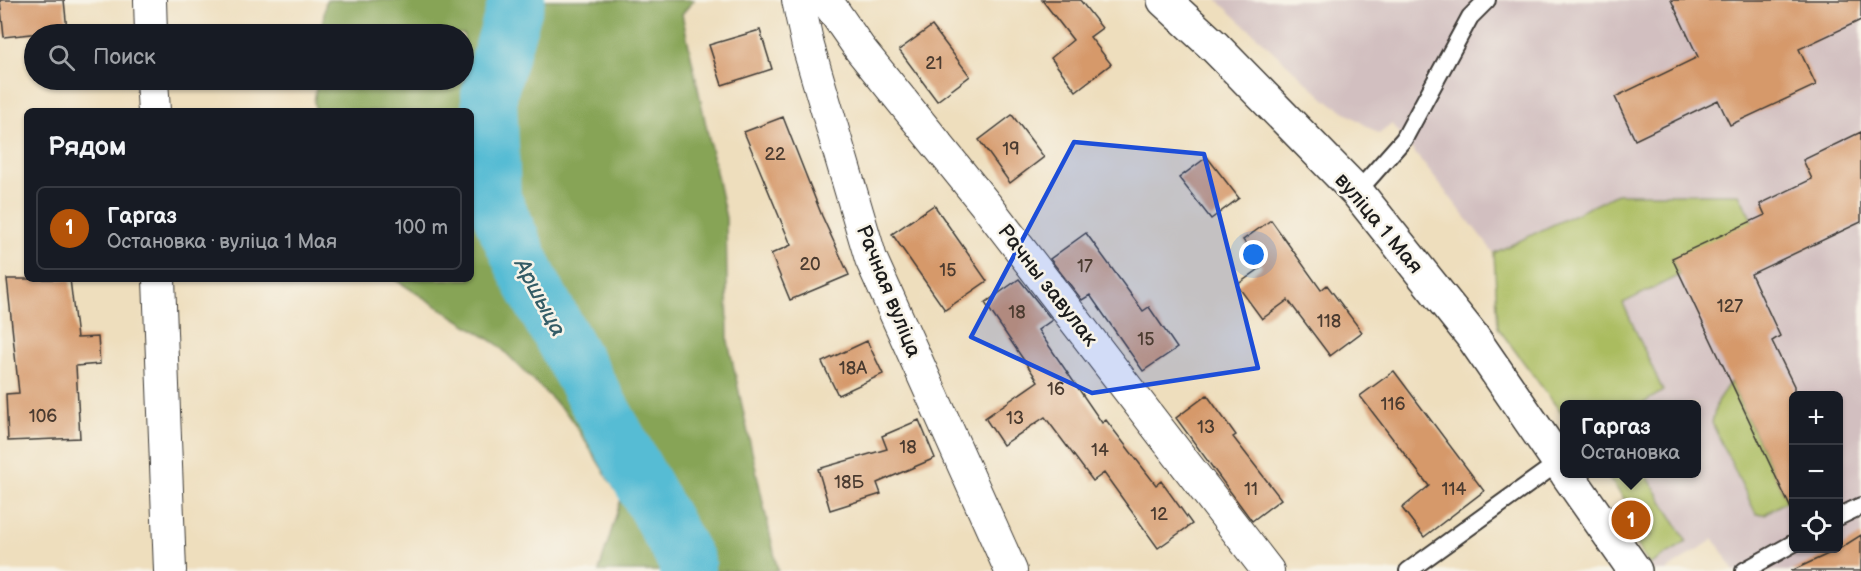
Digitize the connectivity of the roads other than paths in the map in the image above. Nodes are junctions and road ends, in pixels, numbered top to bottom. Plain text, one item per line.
1 (150, 0) edge
2 (798, 0) edge
3 (826, 0) edge
4 (1164, 0) edge
5 (1487, 0) edge
6 (151, 24) edge
7 (152, 90) edge
8 (153, 108) edge
9 (1357, 192) junction
10 (159, 282) edge
11 (1560, 463) edge
12 (1560, 472) edge
13 (1570, 478) edge
14 (1861, 506) edge
15 (1843, 515) edge
16 (1789, 546) edge
17 (170, 571) edge
18 (1011, 571) edge
19 (1268, 571) edge
20 (1408, 571) edge
21 (1635, 571) edge
22 (1744, 571) edge

1 - 6 street
2 - 18 street, Рачная вуліца
3 - 19 street, Рачны завулак
4 - 9 street, вуліца 1 Мая
5 - 9 lane
7 - 8 street
9 - 11 street, вуліца 1 Мая
10 - 17 street
12 - 20 lane
13 - 21 street, вуліца 1 Мая
14 - 15 lane
16 - 22 lane

